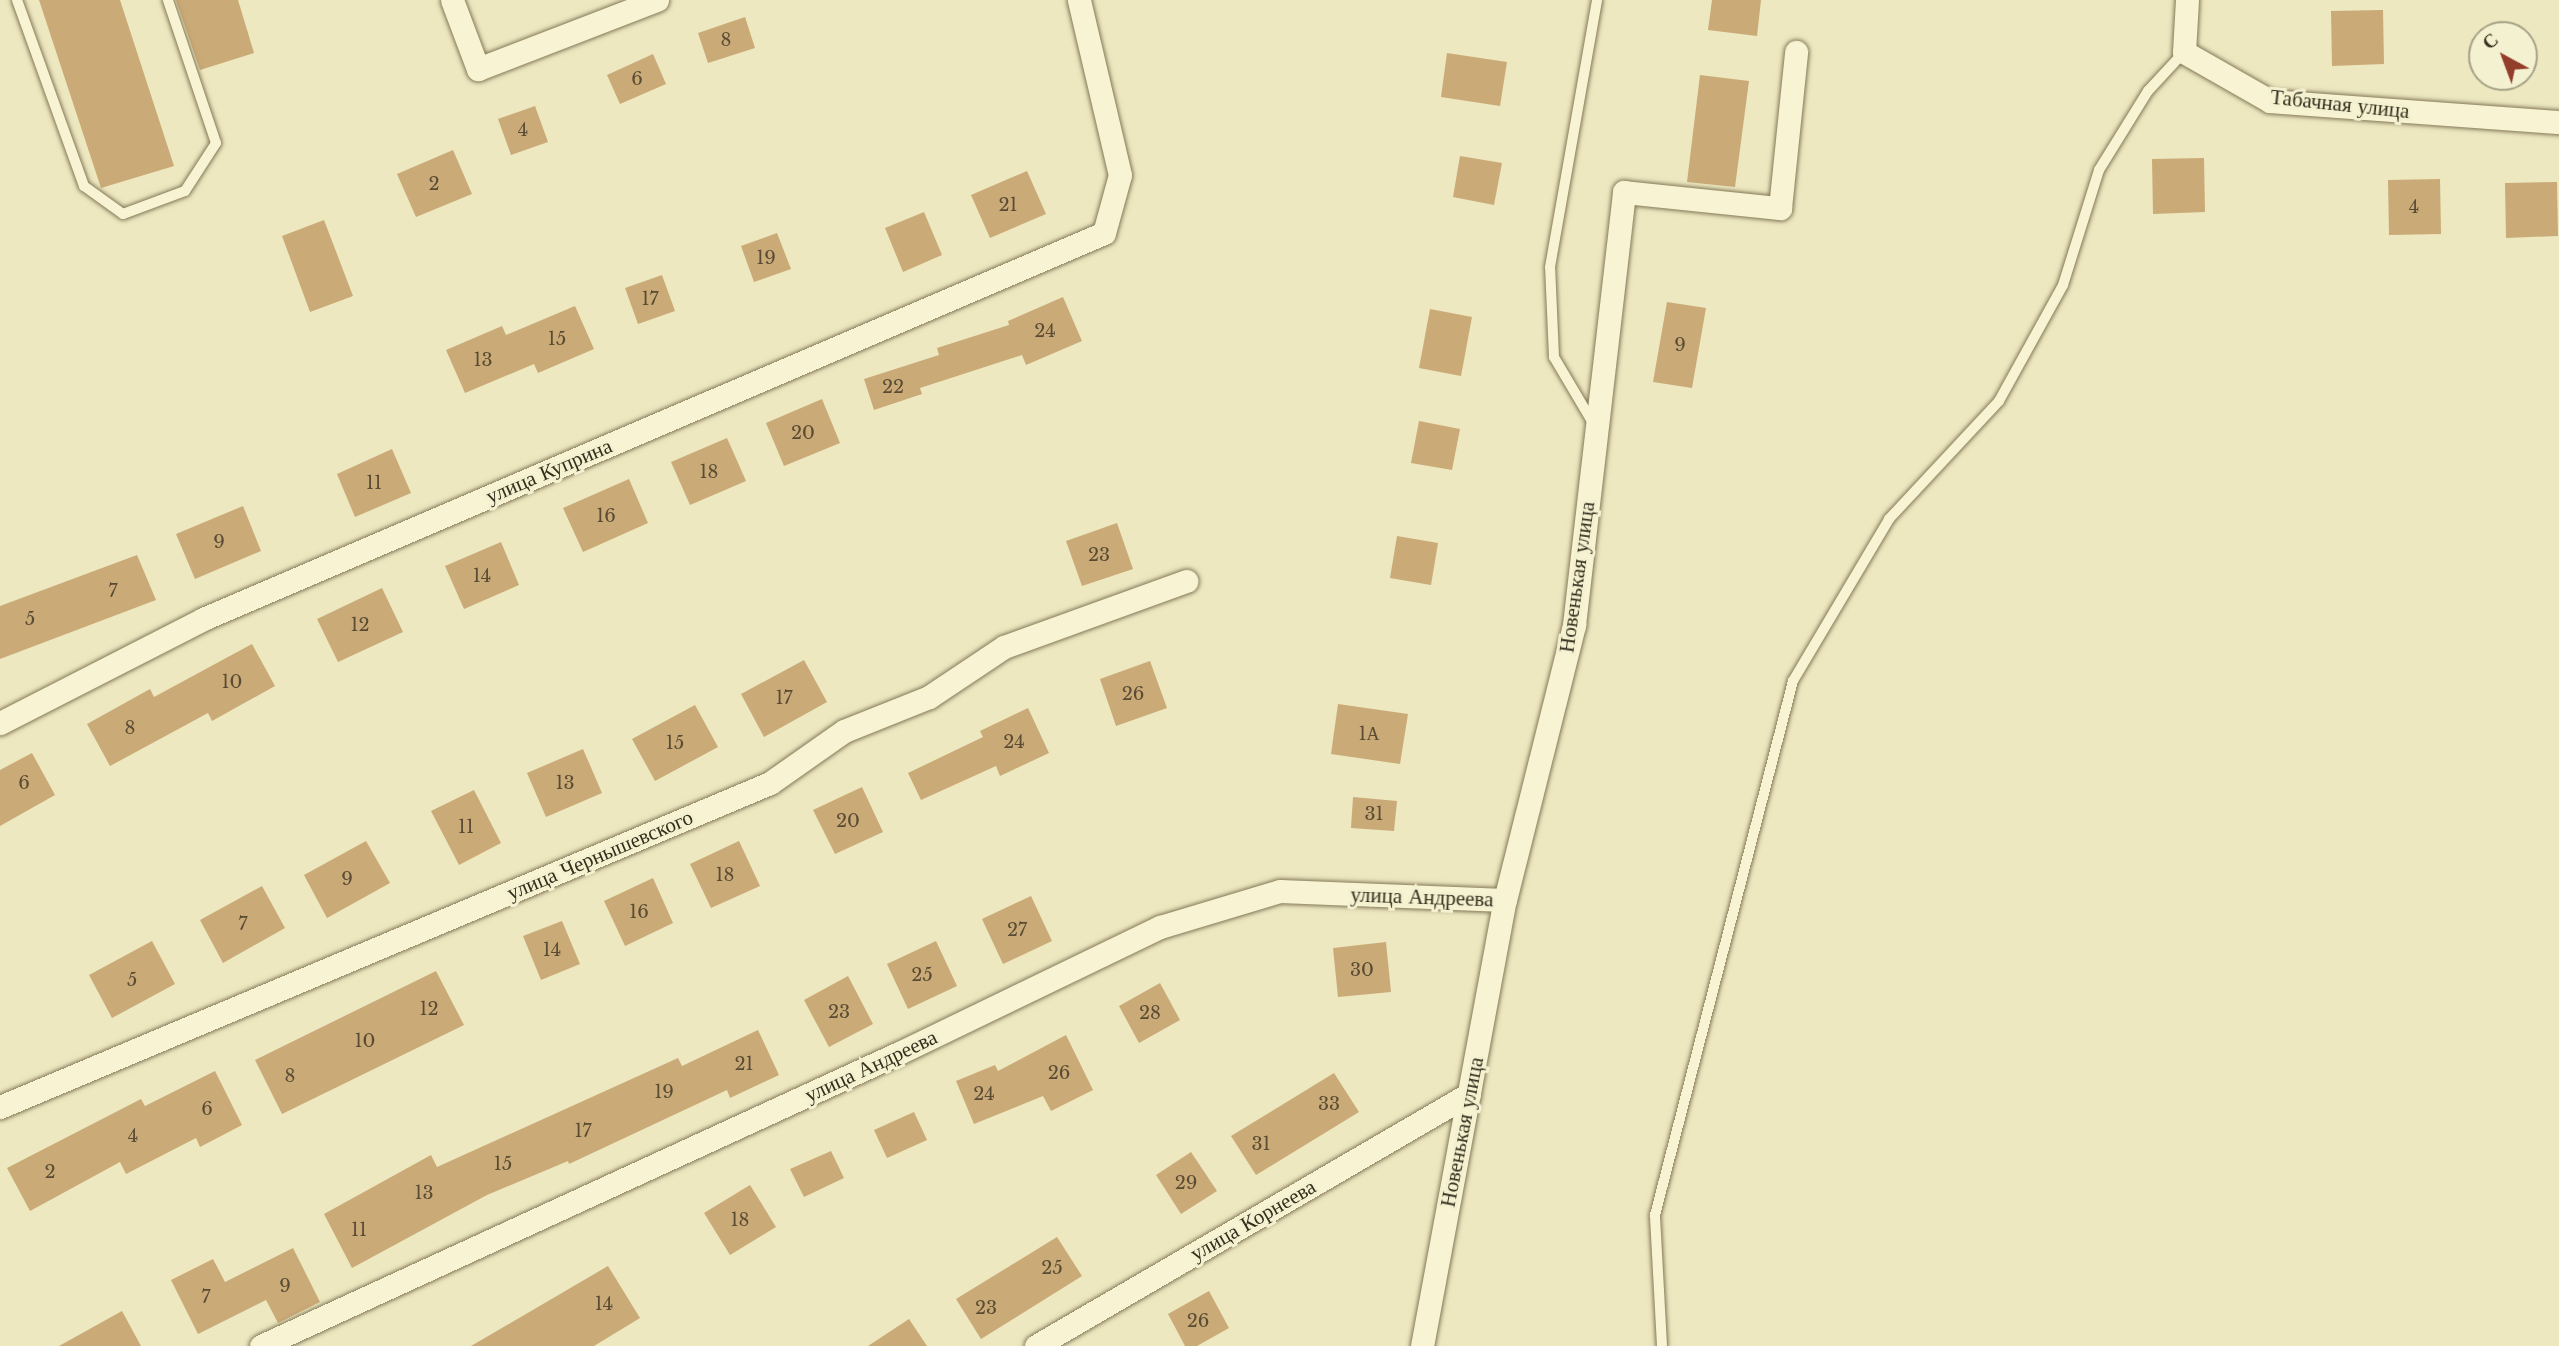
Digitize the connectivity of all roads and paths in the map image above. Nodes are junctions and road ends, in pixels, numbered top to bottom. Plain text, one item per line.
1 (18, 0) edge
2 (168, 0) edge
3 (452, 0) edge
4 (657, 0) edge
5 (1079, 0) edge
6 (1597, 0) edge
7 (2187, 0) edge
8 (1796, 52) dead end
9 (2185, 52) junction
10 (2559, 122) edge
11 (1597, 429) junction
12 (1186, 581) dead end
13 (0, 723) edge
14 (1505, 901) junction
15 (1469, 1094) junction
16 (0, 1107) edge
17 (261, 1346) edge
18 (1036, 1346) edge
19 (1422, 1346) edge
20 (1662, 1346) edge

1 - 2 lane
3 - 4 street
5 - 13 street, улица Куприна
6 - 11 lane
7 - 9 street
8 - 11 street, Новенькая улица
9 - 10 street, Табачная улица
9 - 20 lane
11 - 14 street, Новенькая улица
12 - 16 street, улица Чернышевского
14 - 15 street, Новенькая улица
14 - 17 street, улица Андреева
15 - 18 street, улица Корнеева
15 - 19 street, Новенькая улица

